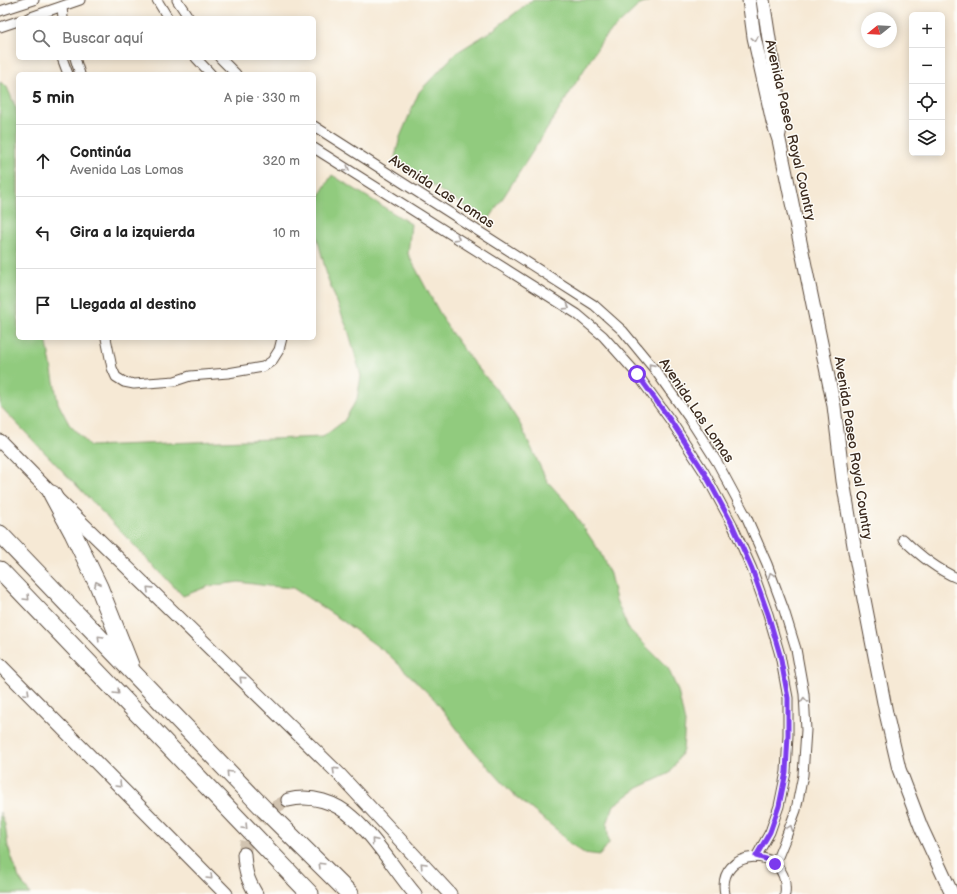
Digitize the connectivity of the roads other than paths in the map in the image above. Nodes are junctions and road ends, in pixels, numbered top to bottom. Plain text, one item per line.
1 (34, 0) edge
2 (80, 0) edge
3 (157, 0) edge
4 (177, 0) edge
5 (749, 0) edge
6 (763, 0) edge
7 (62, 7) junction
8 (0, 11) edge
9 (44, 16) edge
10 (63, 16) edge
11 (167, 16) edge
12 (188, 16) edge
13 (16, 22) edge
14 (0, 27) edge
15 (63, 60) edge
16 (76, 60) edge
17 (198, 60) edge
18 (222, 60) edge
19 (67, 72) edge
20 (79, 72) edge
21 (209, 72) edge
22 (234, 72) edge
23 (316, 127) edge
24 (779, 140) junction
25 (316, 149) edge
26 (106, 340) edge
27 (282, 340) edge
28 (0, 441) edge
29 (52, 494) junction
30 (0, 534) edge
31 (903, 539) dead end
32 (0, 570) edge
33 (957, 578) edge
34 (0, 665) edge
35 (133, 672) junction
36 (288, 800) tunnel mouth
37 (244, 854) tunnel mouth
38 (756, 856) junction
39 (775, 864) junction
40 (226, 894) edge
41 (256, 894) edge
42 (310, 894) edge
43 (350, 894) edge
44 (415, 894) edge
45 (450, 894) edge
46 (725, 894) edge
47 (784, 894) edge
48 (952, 894) edge

1 - 8 street
2 - 7 street
3 - 11 street
4 - 12 street
5 -> 24 main road, Avenida Paseo Royal Country
6 - 24 main road
7 - 9 street
7 - 10 street
13 - 14 street
15 - 19 street
16 - 20 street
17 - 21 street
18 - 22 street
39 -> 23 street, Avenida Las Lomas
24 - 48 main road, Avenida Paseo Royal Country
25 -> 38 street, Avenida Las Lomas
26 - 27 street
28 - 29 main road
35 -> 29 highway
45 -> 29 main road
35 -> 30 highway
31 - 33 street
32 -> 42 highway
34 -> 40 main road
43 -> 35 highway
44 -> 36 main road
37 - 41 main road
38 - 39 street
38 - 46 street
39 - 47 street

